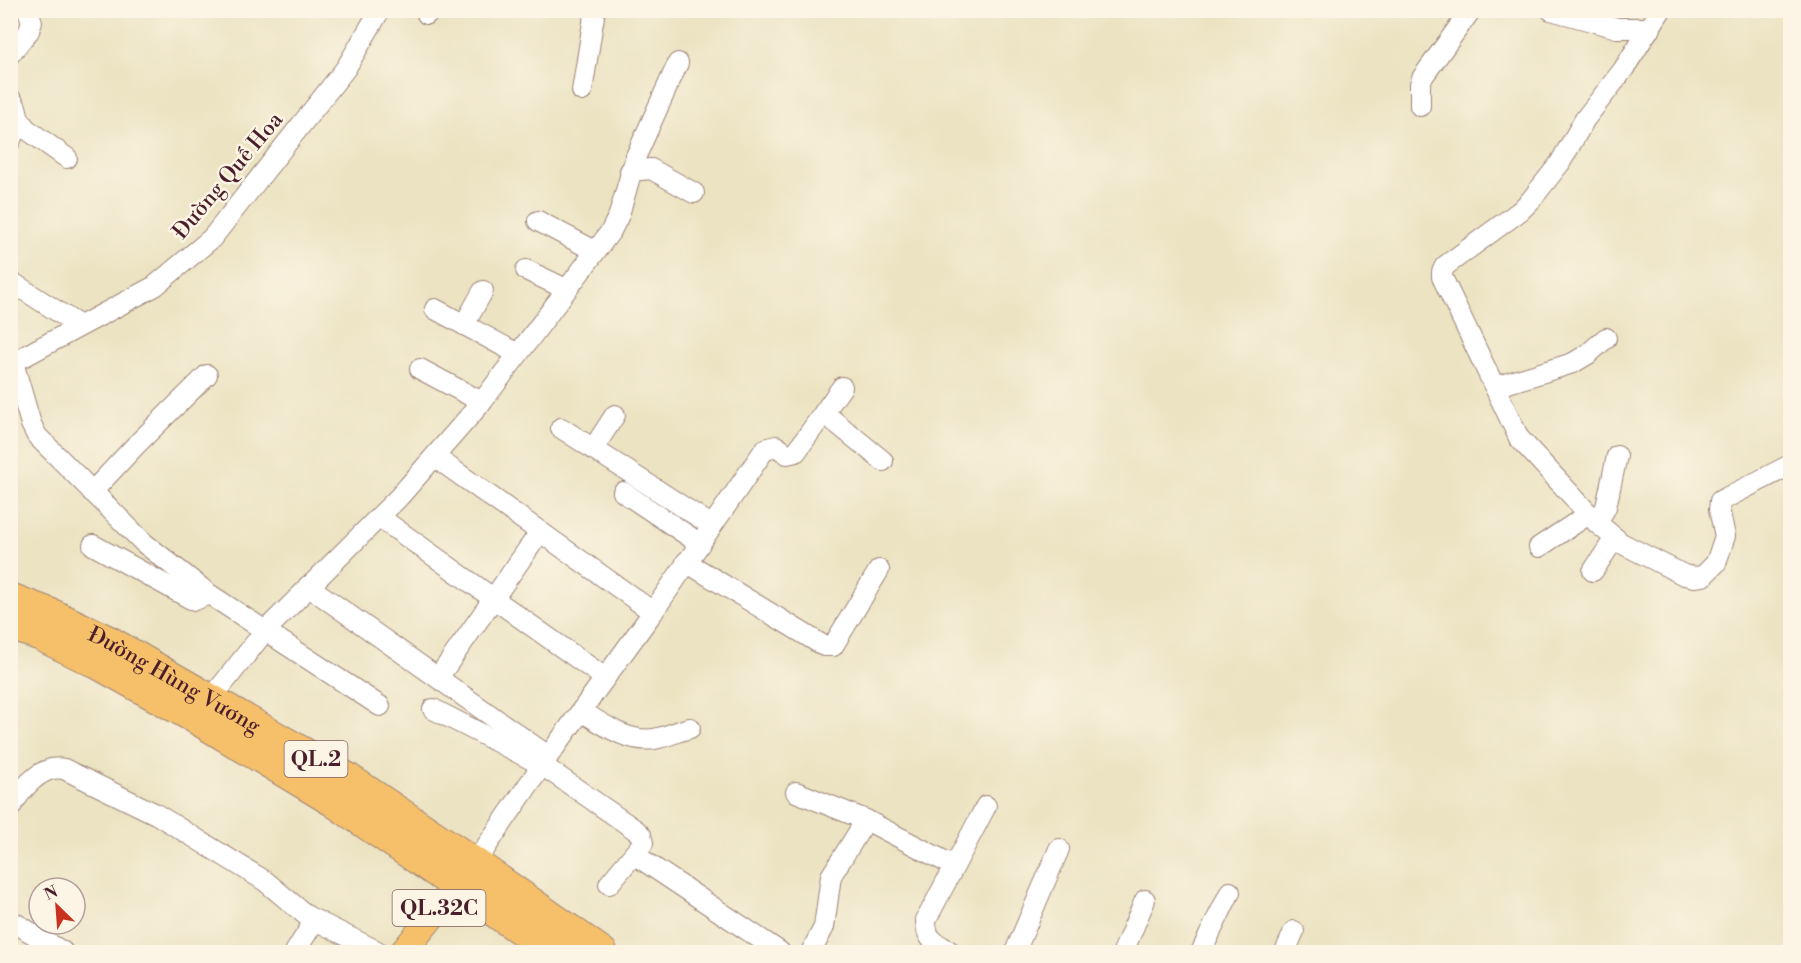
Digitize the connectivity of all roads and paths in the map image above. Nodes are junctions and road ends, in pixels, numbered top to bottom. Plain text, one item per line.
1 (28, 10) edge
2 (380, 10) edge
3 (595, 10) edge
4 (1471, 10) edge
5 (1551, 10) edge
6 (1661, 10) edge
7 (1651, 28) junction
8 (10, 54) edge
9 (678, 63) dead end
10 (582, 90) dead end
11 (10, 99) edge
12 (1420, 106) dead end
13 (19, 118) junction
14 (10, 142) edge
15 (67, 158) dead end
16 (630, 171) junction
17 (694, 193) dead end
18 (538, 221) dead end
19 (595, 251) junction
20 (526, 270) dead end
21 (10, 281) edge
22 (566, 289) junction
23 (483, 291) dead end
24 (435, 309) dead end
25 (464, 325) junction
26 (80, 326) junction
27 (1606, 338) dead end
28 (518, 354) junction
29 (12, 363) edge
30 (420, 369) dead end
31 (207, 375) dead end
32 (842, 387) dead end
33 (1495, 387) junction
34 (482, 402) junction
35 (824, 413) junction
36 (615, 415) dead end
37 (561, 428) dead end
38 (593, 449) junction
39 (1617, 456) dead end
40 (435, 457) junction
41 (883, 461) dead end
42 (1791, 465) edge
43 (92, 492) junction
44 (623, 492) dead end
45 (379, 517) junction
46 (1593, 519) junction
47 (711, 525) junction
48 (540, 532) junction
49 (1615, 538) junction
50 (699, 543) junction
51 (93, 545) dead end
52 (1539, 547) dead end
53 (686, 562) junction
54 (879, 570) dead end
55 (1593, 571) dead end
56 (308, 586) junction
57 (209, 594) junction
58 (10, 598) edge
59 (493, 599) junction
60 (653, 612) junction
61 (10, 625) edge
62 (264, 632) junction
63 (438, 678) junction
64 (605, 678) junction
65 (211, 699) junction
66 (380, 706) dead end
67 (432, 709) dead end
68 (581, 711) junction
69 (690, 728) dead end
70 (545, 760) junction
71 (796, 792) dead end
72 (986, 806) dead end
73 (10, 808) edge
74 (866, 820) junction
75 (1059, 849) dead end
76 (635, 855) junction
77 (476, 863) junction
78 (954, 866) junction
79 (609, 884) dead end
80 (457, 886) junction
81 (1230, 892) dead end
82 (1145, 900) dead end
83 (10, 920) edge
84 (315, 920) junction
85 (1294, 931) dead end
86 (63, 952) edge
87 (296, 952) edge
88 (379, 952) edge
89 (403, 952) edge
90 (553, 952) edge
91 (602, 952) edge
92 (780, 952) edge
93 (811, 952) edge
94 (951, 952) edge
95 (1015, 952) edge
96 (1124, 952) edge
97 (1201, 952) edge
98 (1285, 952) edge

1 - 8 street
2 - 26 street, Đường Quế Hoa
3 - 10 street
4 - 12 street
5 - 7 street
6 - 7 street
7 - 33 street
9 - 16 street
11 - 13 street
13 - 14 street
13 - 15 street
16 - 17 street
16 - 19 street
18 - 19 street
19 - 22 street
20 - 22 street
21 - 26 street
22 - 28 street
23 - 25 street
24 - 25 street
25 - 28 street
26 - 29 street, Đường Quế Hoa
27 - 33 street
28 - 34 street
29 - 43 street
30 - 34 street
31 - 43 street
32 - 35 street
33 - 46 street
34 - 40 street
35 - 41 street
35 - 47 street
36 - 38 street
37 - 38 street
38 - 47 street
39 - 46 street
40 - 45 street
40 - 48 street
42 - 49 street
43 - 57 street
44 - 50 street
45 - 56 street
45 - 59 street
46 - 49 street
46 - 52 street
47 - 50 street
48 - 59 street
48 - 60 street
49 - 55 street
50 - 53 street
51 - 57 street
53 - 54 street
53 - 60 street
56 - 62 street
56 - 63 street
57 - 62 street
58 - 65 highway, Đường Hùng Vương / QL.2
59 - 63 street
59 - 64 street
60 - 64 street
61 - 80 highway, Đường Hùng Vương / QL.2
62 - 65 street
62 - 66 street
63 - 70 street
64 - 68 street
65 - 77 highway, Đường Hùng Vương / QL.2
67 - 70 street
68 - 69 street
68 - 70 street
70 - 76 street
70 - 77 street
71 - 74 street
72 - 78 street
73 - 84 street
74 - 78 street
74 - 93 street
75 - 95 street
76 - 79 street
76 - 92 street
77 - 80 main road, QL.32C
77 - 91 highway, Đường Hùng Vương / QL.2
78 - 94 street
80 - 89 main road, QL.32C
80 - 90 highway, Đường Hùng Vương / QL.2
81 - 97 street
82 - 96 street
83 - 86 street
84 - 87 street
84 - 88 street
85 - 98 street

